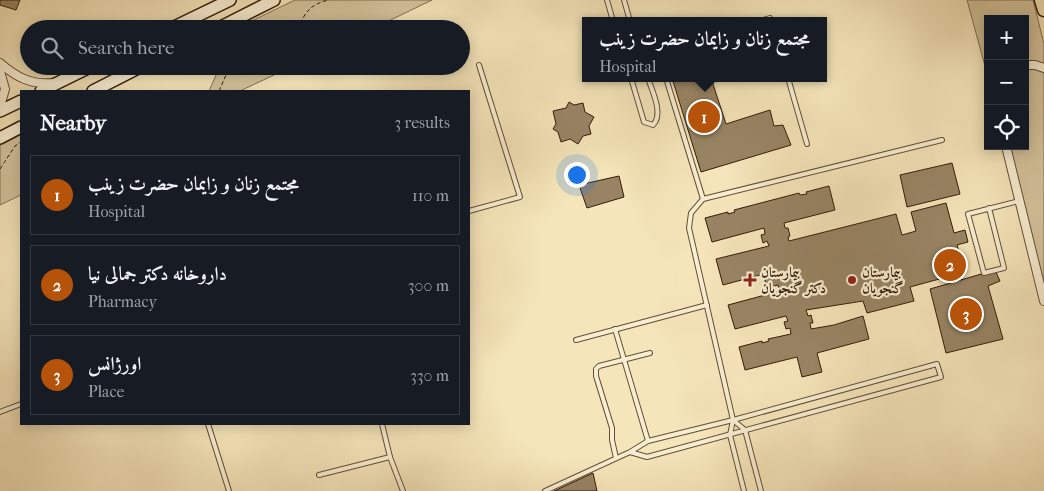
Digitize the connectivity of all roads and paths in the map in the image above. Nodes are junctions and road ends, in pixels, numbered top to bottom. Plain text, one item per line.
1 (230, 0) edge
2 (274, 0) edge
3 (328, 0) edge
4 (607, 0) edge
5 (624, 0) edge
6 (1042, 0) edge
7 (1044, 10) edge
8 (612, 17) edge
9 (629, 17) edge
10 (189, 20) edge
11 (235, 20) edge
12 (302, 20) edge
13 (0, 63) edge
14 (479, 65) dead end
15 (1029, 65) edge
16 (1044, 68) edge
17 (0, 71) edge
18 (74, 75) edge
19 (124, 75) edge
20 (226, 75) edge
21 (632, 82) edge
22 (649, 82) edge
23 (667, 82) edge
24 (789, 82) edge
25 (58, 83) junction
26 (43, 90) edge
27 (95, 90) edge
28 (219, 90) edge
29 (20, 101) edge
30 (0, 107) edge
31 (0, 111) edge
32 (20, 128) edge
33 (0, 138) edge
34 (942, 140) dead end
35 (20, 143) edge
36 (807, 144) dead end
37 (1007, 150) edge
38 (0, 169) edge
39 (703, 199) junction
40 (1019, 201) junction
41 (989, 208) junction
42 (470, 211) edge
43 (1044, 301) edge
44 (707, 305) junction
45 (615, 329) junction
46 (576, 340) dead end
47 (650, 353) dead end
48 (624, 359) junction
49 (20, 404) edge
50 (0, 412) edge
51 (733, 420) junction
52 (208, 425) edge
53 (382, 425) edge
54 (745, 430) junction
55 (730, 435) junction
56 (648, 441) junction
57 (630, 452) junction
58 (390, 457) junction
59 (616, 458) junction
60 (319, 475) dead end
61 (229, 491) edge
62 (403, 491) edge
63 (545, 491) edge
64 (744, 491) edge
65 (762, 491) edge

1 - 10 main road
2 - 11 main road
3 - 12 path
4 - 8 lane
5 - 9 lane
6 - 7 main road
13 - 25 street
14 - 42 lane
15 - 16 street
17 - 30 street
18 - 25 main road
19 - 27 main road
20 - 28 path
21 - 22 lane
23 - 39 lane
24 - 36 lane
25 - 26 main road
29 - 31 main road
32 - 33 main road
34 - 39 lane
35 - 38 path
37 - 40 street
39 - 44 lane
40 - 41 lane
40 - 43 street
41 - 41 lane
44 - 45 lane
44 - 51 lane
45 - 46 lane
45 - 48 lane
47 - 48 lane
48 - 56 lane
48 - 59 lane
49 - 50 lane
51 - 54 lane
51 - 54 lane
51 - 55 lane
51 - 56 lane
52 - 61 lane
53 - 58 lane
54 - 55 lane
54 - 65 lane
55 - 57 lane
55 - 64 lane
56 - 57 lane
57 - 59 lane
58 - 60 lane
58 - 62 lane
59 - 63 lane

